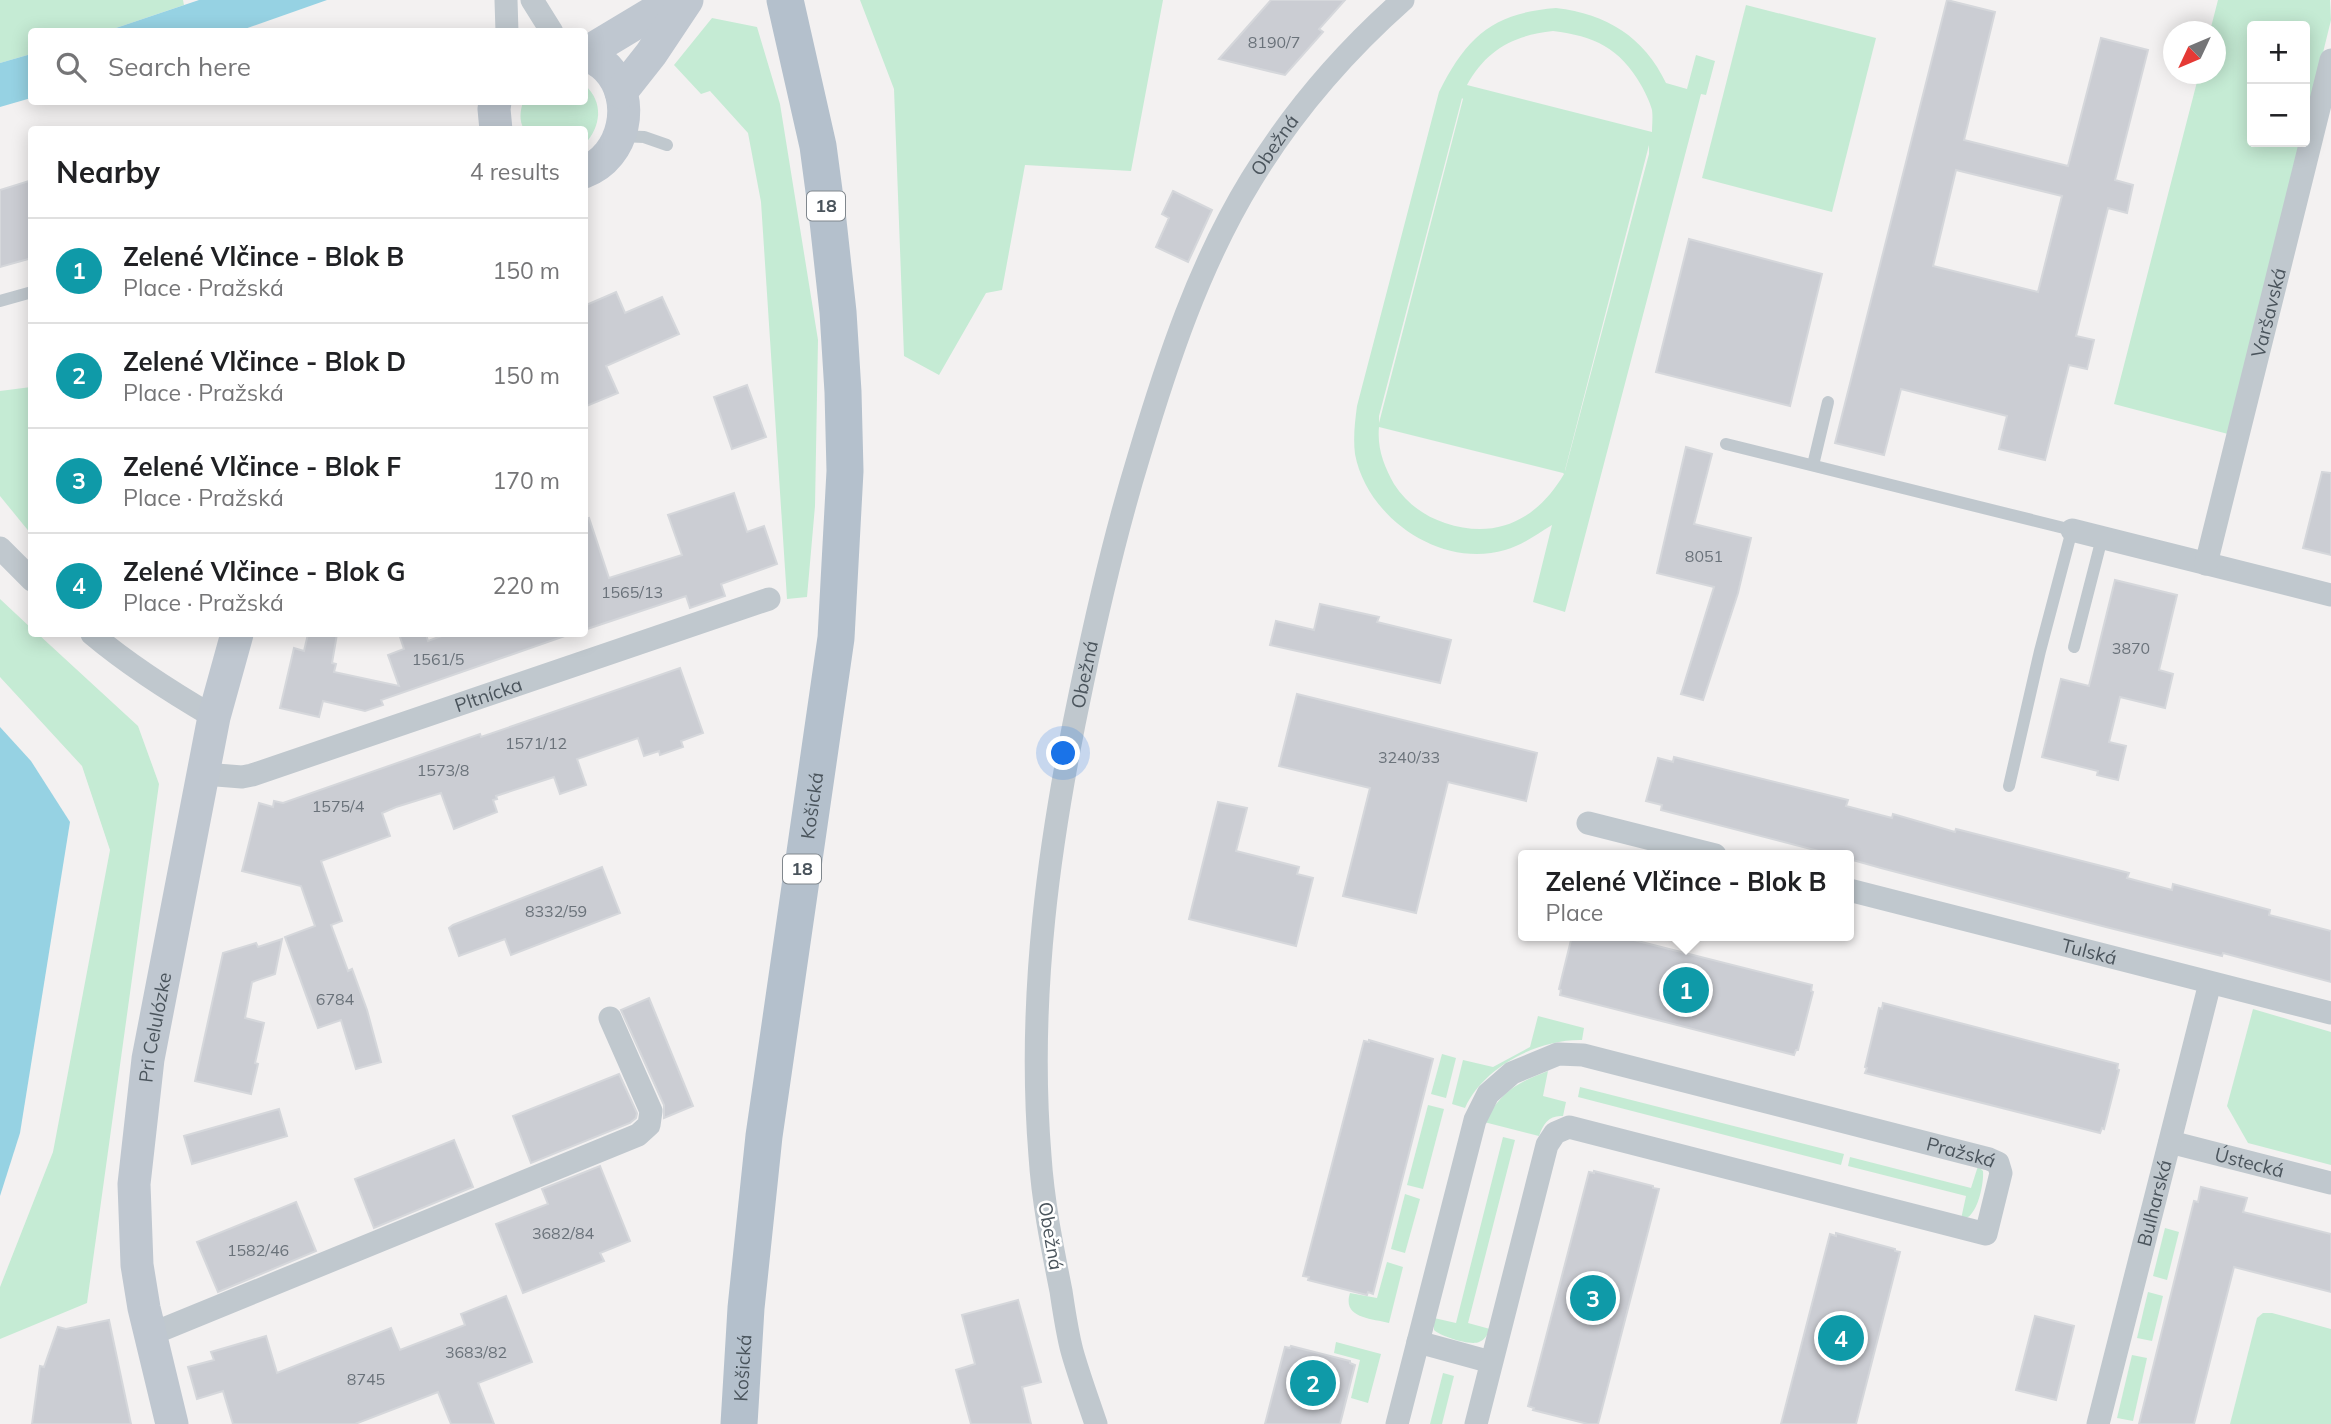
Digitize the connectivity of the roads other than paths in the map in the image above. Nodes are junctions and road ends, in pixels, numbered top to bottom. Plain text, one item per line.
1 (506, 0) edge
2 (532, 0) edge
3 (674, 0) edge
4 (687, 0) edge
5 (785, 0) edge
6 (1403, 0) edge
7 (507, 28) edge
8 (550, 28) edge
9 (588, 51) edge
10 (588, 55) edge
11 (2331, 62) edge
12 (621, 92) junction
13 (495, 105) edge
14 (496, 126) edge
15 (620, 136) junction
16 (667, 145) dead end
17 (588, 170) edge
18 (28, 293) edge
19 (0, 301) edge
20 (1828, 402) dead end
21 (1726, 444) dead end
22 (1813, 465) junction
23 (2072, 530) junction
24 (2102, 538) junction
25 (0, 548) edge
26 (2206, 564) junction
27 (28, 576) edge
28 (2331, 595) edge
29 (769, 599) dead end
30 (96, 637) edge
31 (236, 637) edge
32 (2074, 647) dead end
33 (214, 717) junction
34 (204, 774) junction
35 (2009, 786) dead end
36 (1588, 823) dead end
37 (1694, 850) edge
38 (1854, 891) edge
39 (2210, 983) junction
40 (2331, 1013) edge
41 (610, 1018) dead end
42 (2169, 1143) junction
43 (2331, 1183) edge
44 (149, 1335) junction
45 (1418, 1342) junction
46 (1492, 1362) junction
47 (172, 1424) edge
48 (739, 1424) edge
49 (1096, 1424) edge
50 (1397, 1424) edge
51 (1476, 1424) edge
52 (2098, 1424) edge

1 - 7 street
2 - 8 street
3 - 9 street
4 - 12 street
5 - 48 main road, Košická / 18
6 - 49 street, Obežná
10 - 12 street
11 - 26 street, Varšavská
12 - 15 street
13 - 14 street
15 - 16 lane
15 - 17 street
18 - 19 lane
20 - 22 lane
21 - 22 lane
22 - 23 lane
23 - 24 street
23 - 35 lane
24 - 26 street
24 - 32 lane
25 - 27 street
26 - 28 street
29 - 34 street, Pltnícka
30 - 33 street
31 - 33 street, Pri Celulózke
33 - 34 street, Pri Celulózke
34 - 44 street, Pri Celulózke
36 - 37 street
38 - 39 street, Tulská
39 - 40 street, Tulská
39 - 42 street, Bulharská
41 - 44 street
42 - 43 street, Ústecká
42 - 52 street, Bulharská
44 - 47 street, Pri Celulózke
45 - 46 street
45 - 46 street, Pražská
45 - 50 street, Pražská
46 - 51 street, Pražská

